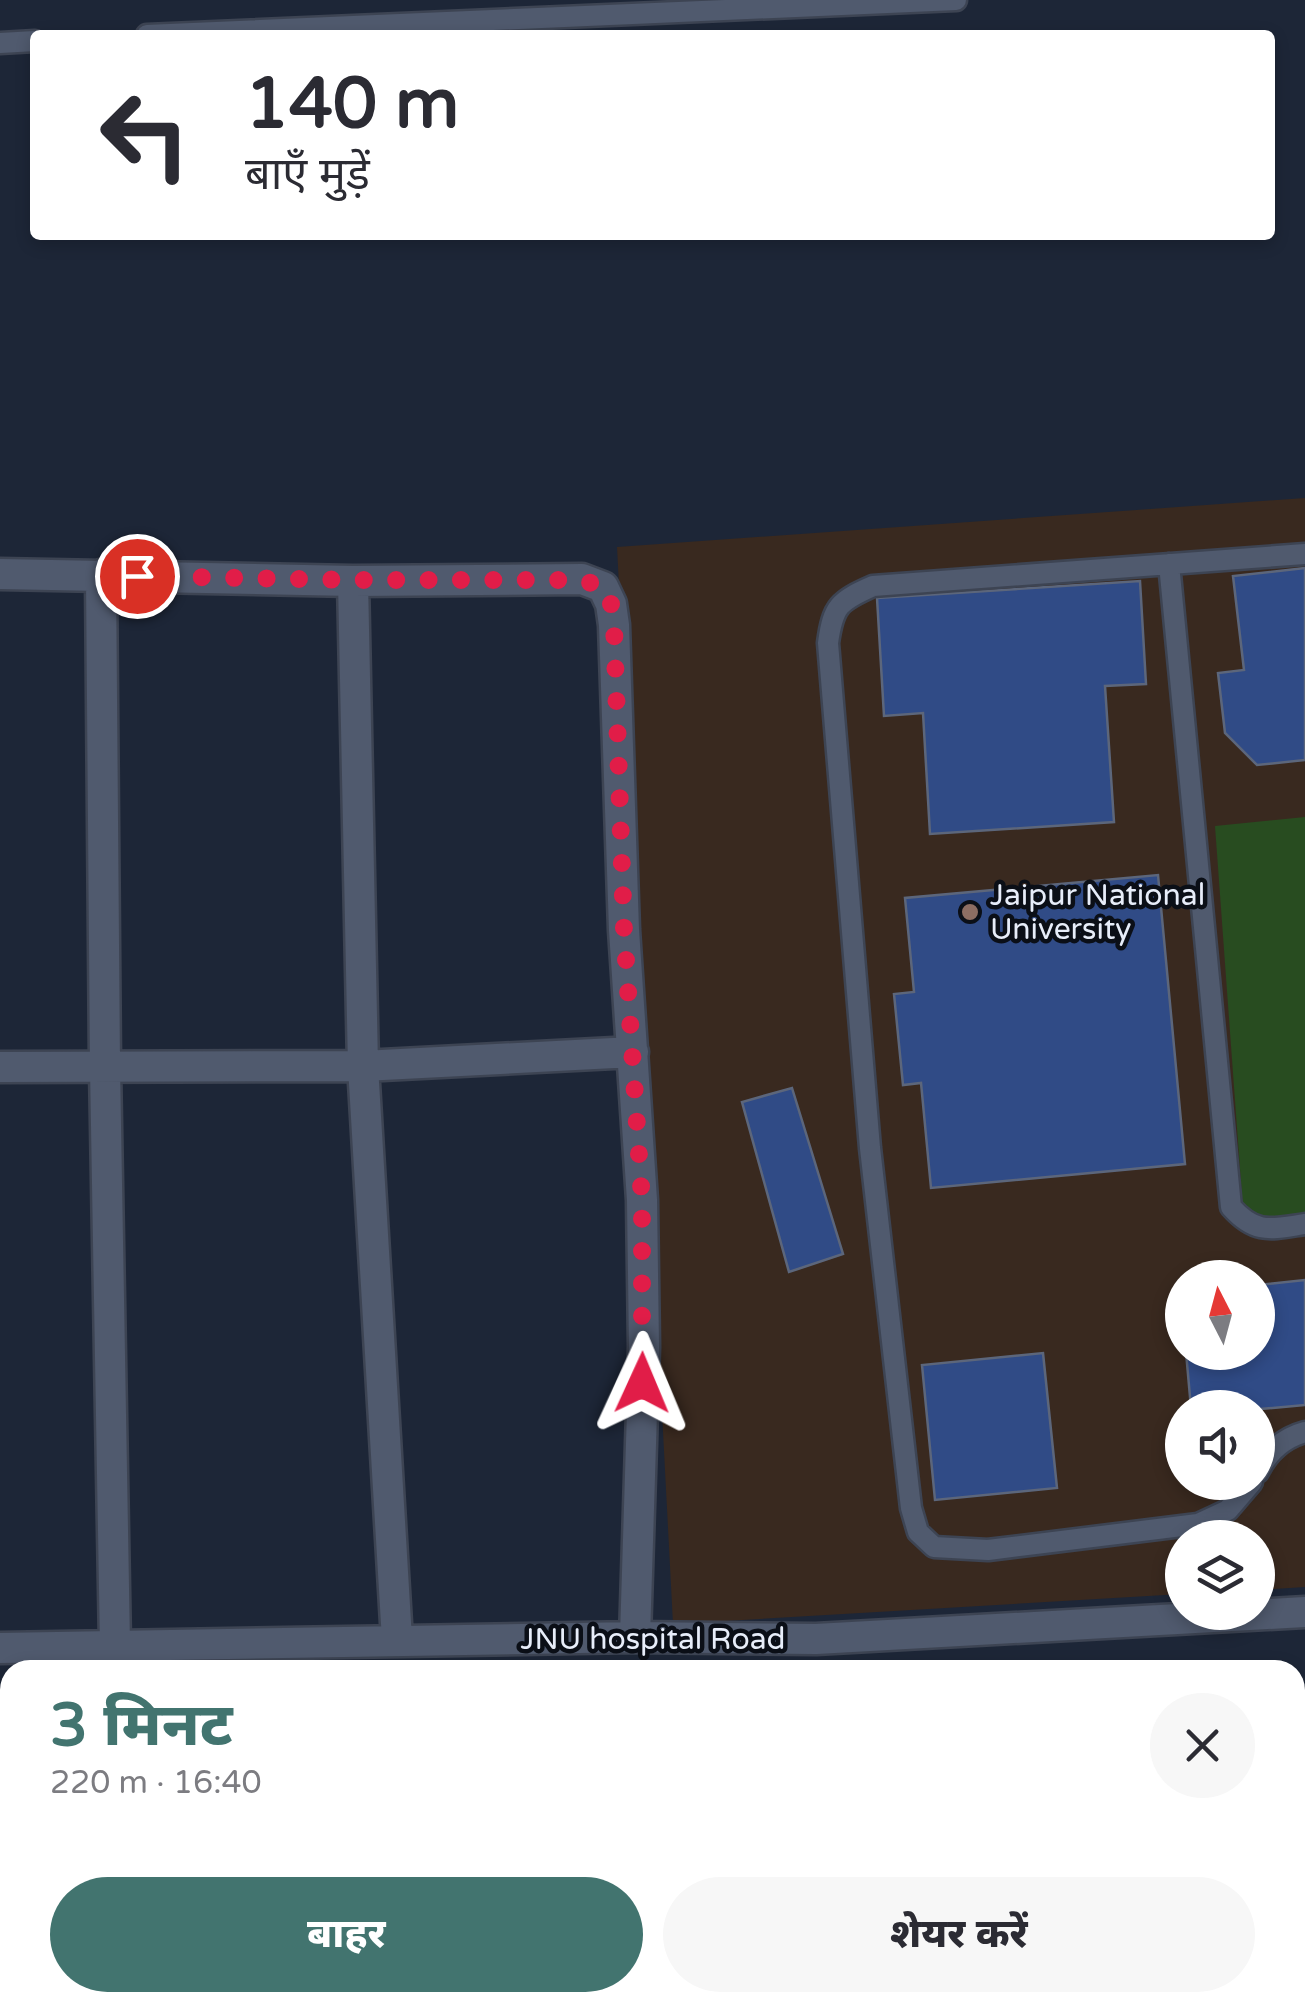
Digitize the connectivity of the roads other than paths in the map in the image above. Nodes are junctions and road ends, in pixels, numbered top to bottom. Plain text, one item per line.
1 (956, 0) edge
2 (501, 9) edge
3 (215, 30) edge
4 (30, 40) edge
5 (0, 43) edge
6 (1305, 554) edge
7 (1168, 564) junction
8 (0, 574) edge
9 (101, 575) junction
10 (353, 580) junction
11 (633, 1052) junction
12 (105, 1066) junction
13 (363, 1066) junction
14 (0, 1067) edge
15 (1305, 1224) edge
16 (1305, 1432) edge
17 (1275, 1448) edge
18 (1237, 1500) edge
19 (1305, 1612) edge
20 (635, 1637) junction
21 (397, 1640) junction
22 (115, 1646) junction
23 (0, 1648) edge

1 - 2 lane
2 - 3 lane
4 - 5 lane
6 - 7 lane
7 - 15 lane
7 - 18 lane
8 - 9 street
9 - 10 street
9 - 12 street
10 - 11 street
10 - 13 street
11 - 13 street
11 - 20 street
12 - 13 street
12 - 14 street
12 - 22 street
13 - 21 street
16 - 17 lane
19 - 20 street, JNU hospital Road
20 - 21 street, JNU hospital Road
21 - 22 street, JNU hospital Road
22 - 23 street, JNU hospital Road

